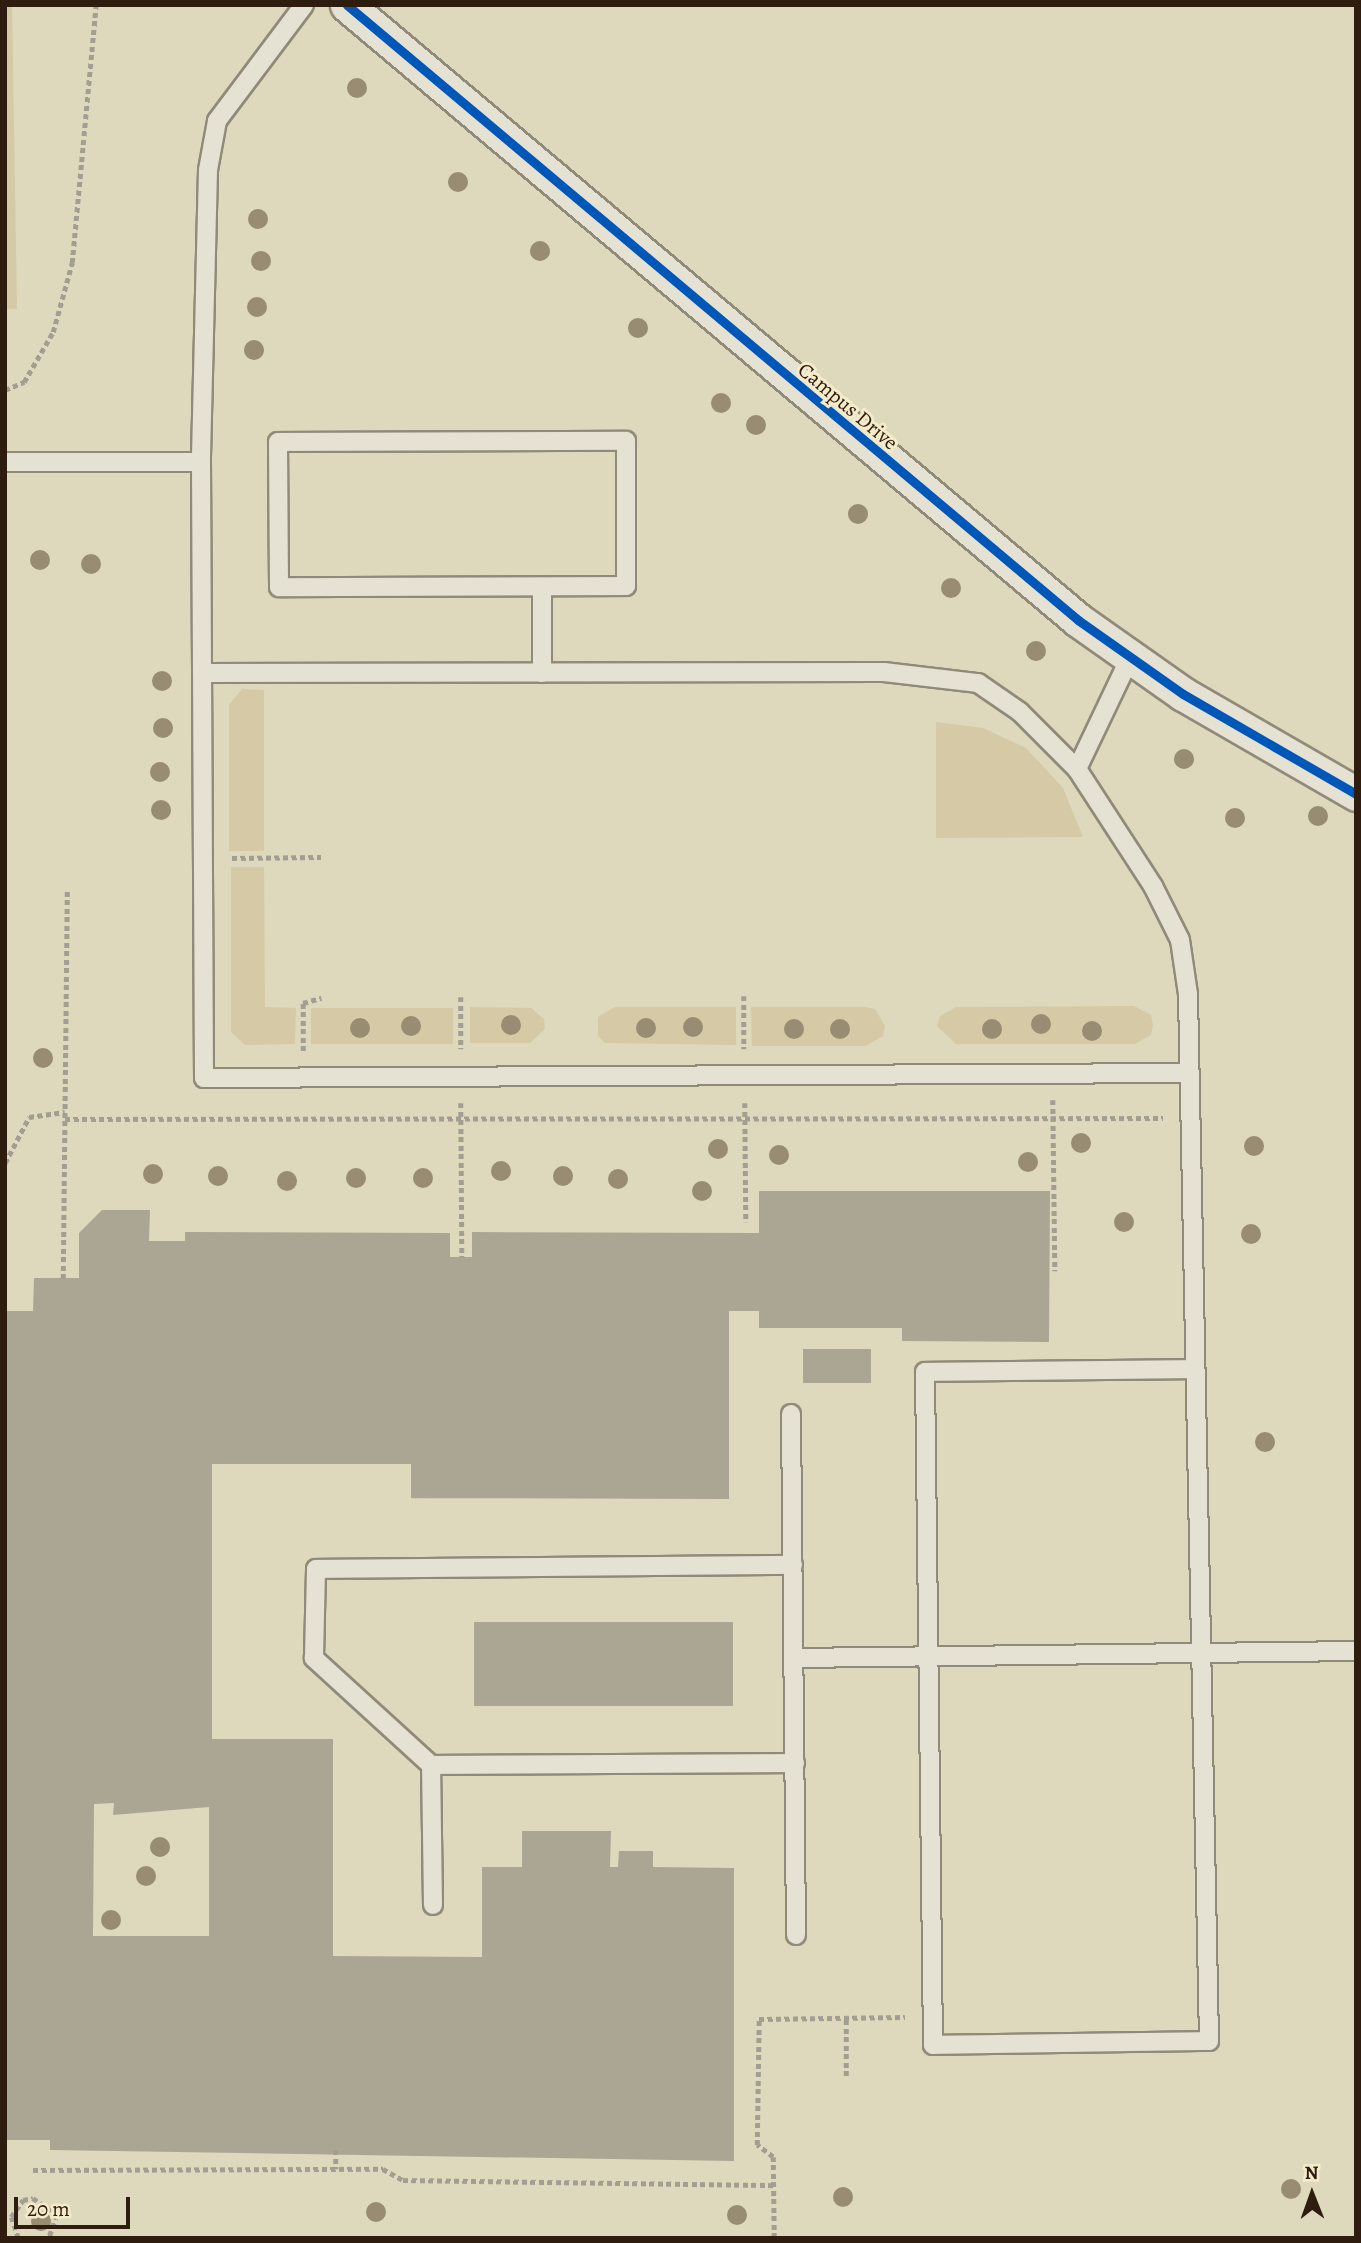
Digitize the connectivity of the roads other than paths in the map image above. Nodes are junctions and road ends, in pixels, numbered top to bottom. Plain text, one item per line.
1 (304, 5) edge
2 (347, 5) edge
3 (5, 462) edge
4 (201, 462) junction
5 (542, 587) junction
6 (1130, 658) junction
7 (202, 673) junction
8 (542, 673) junction
9 (1077, 769) junction
10 (1356, 794) edge
11 (1189, 1073) junction
12 (1193, 1369) junction
13 (791, 1414) dead end
14 (793, 1564) junction
15 (1356, 1651) edge
16 (1204, 1653) junction
17 (928, 1656) junction
18 (794, 1658) junction
19 (795, 1763) junction
20 (431, 1765) junction
21 (433, 1905) dead end
22 (796, 1935) dead end

1 - 4 lane
2 - 6 street, Campus Drive
3 - 4 lane
4 - 7 lane
5 - 5 lane
5 - 8 lane
6 - 9 lane
6 - 10 street, Campus Drive
7 - 8 lane
7 - 11 lane
8 - 9 lane
9 - 11 lane
11 - 12 lane
12 - 16 lane
12 - 17 lane
13 - 14 lane
14 - 18 lane
14 - 20 lane
15 - 16 lane
16 - 17 lane
16 - 17 lane
17 - 18 lane
18 - 19 lane
19 - 20 lane
19 - 22 lane
20 - 21 lane

